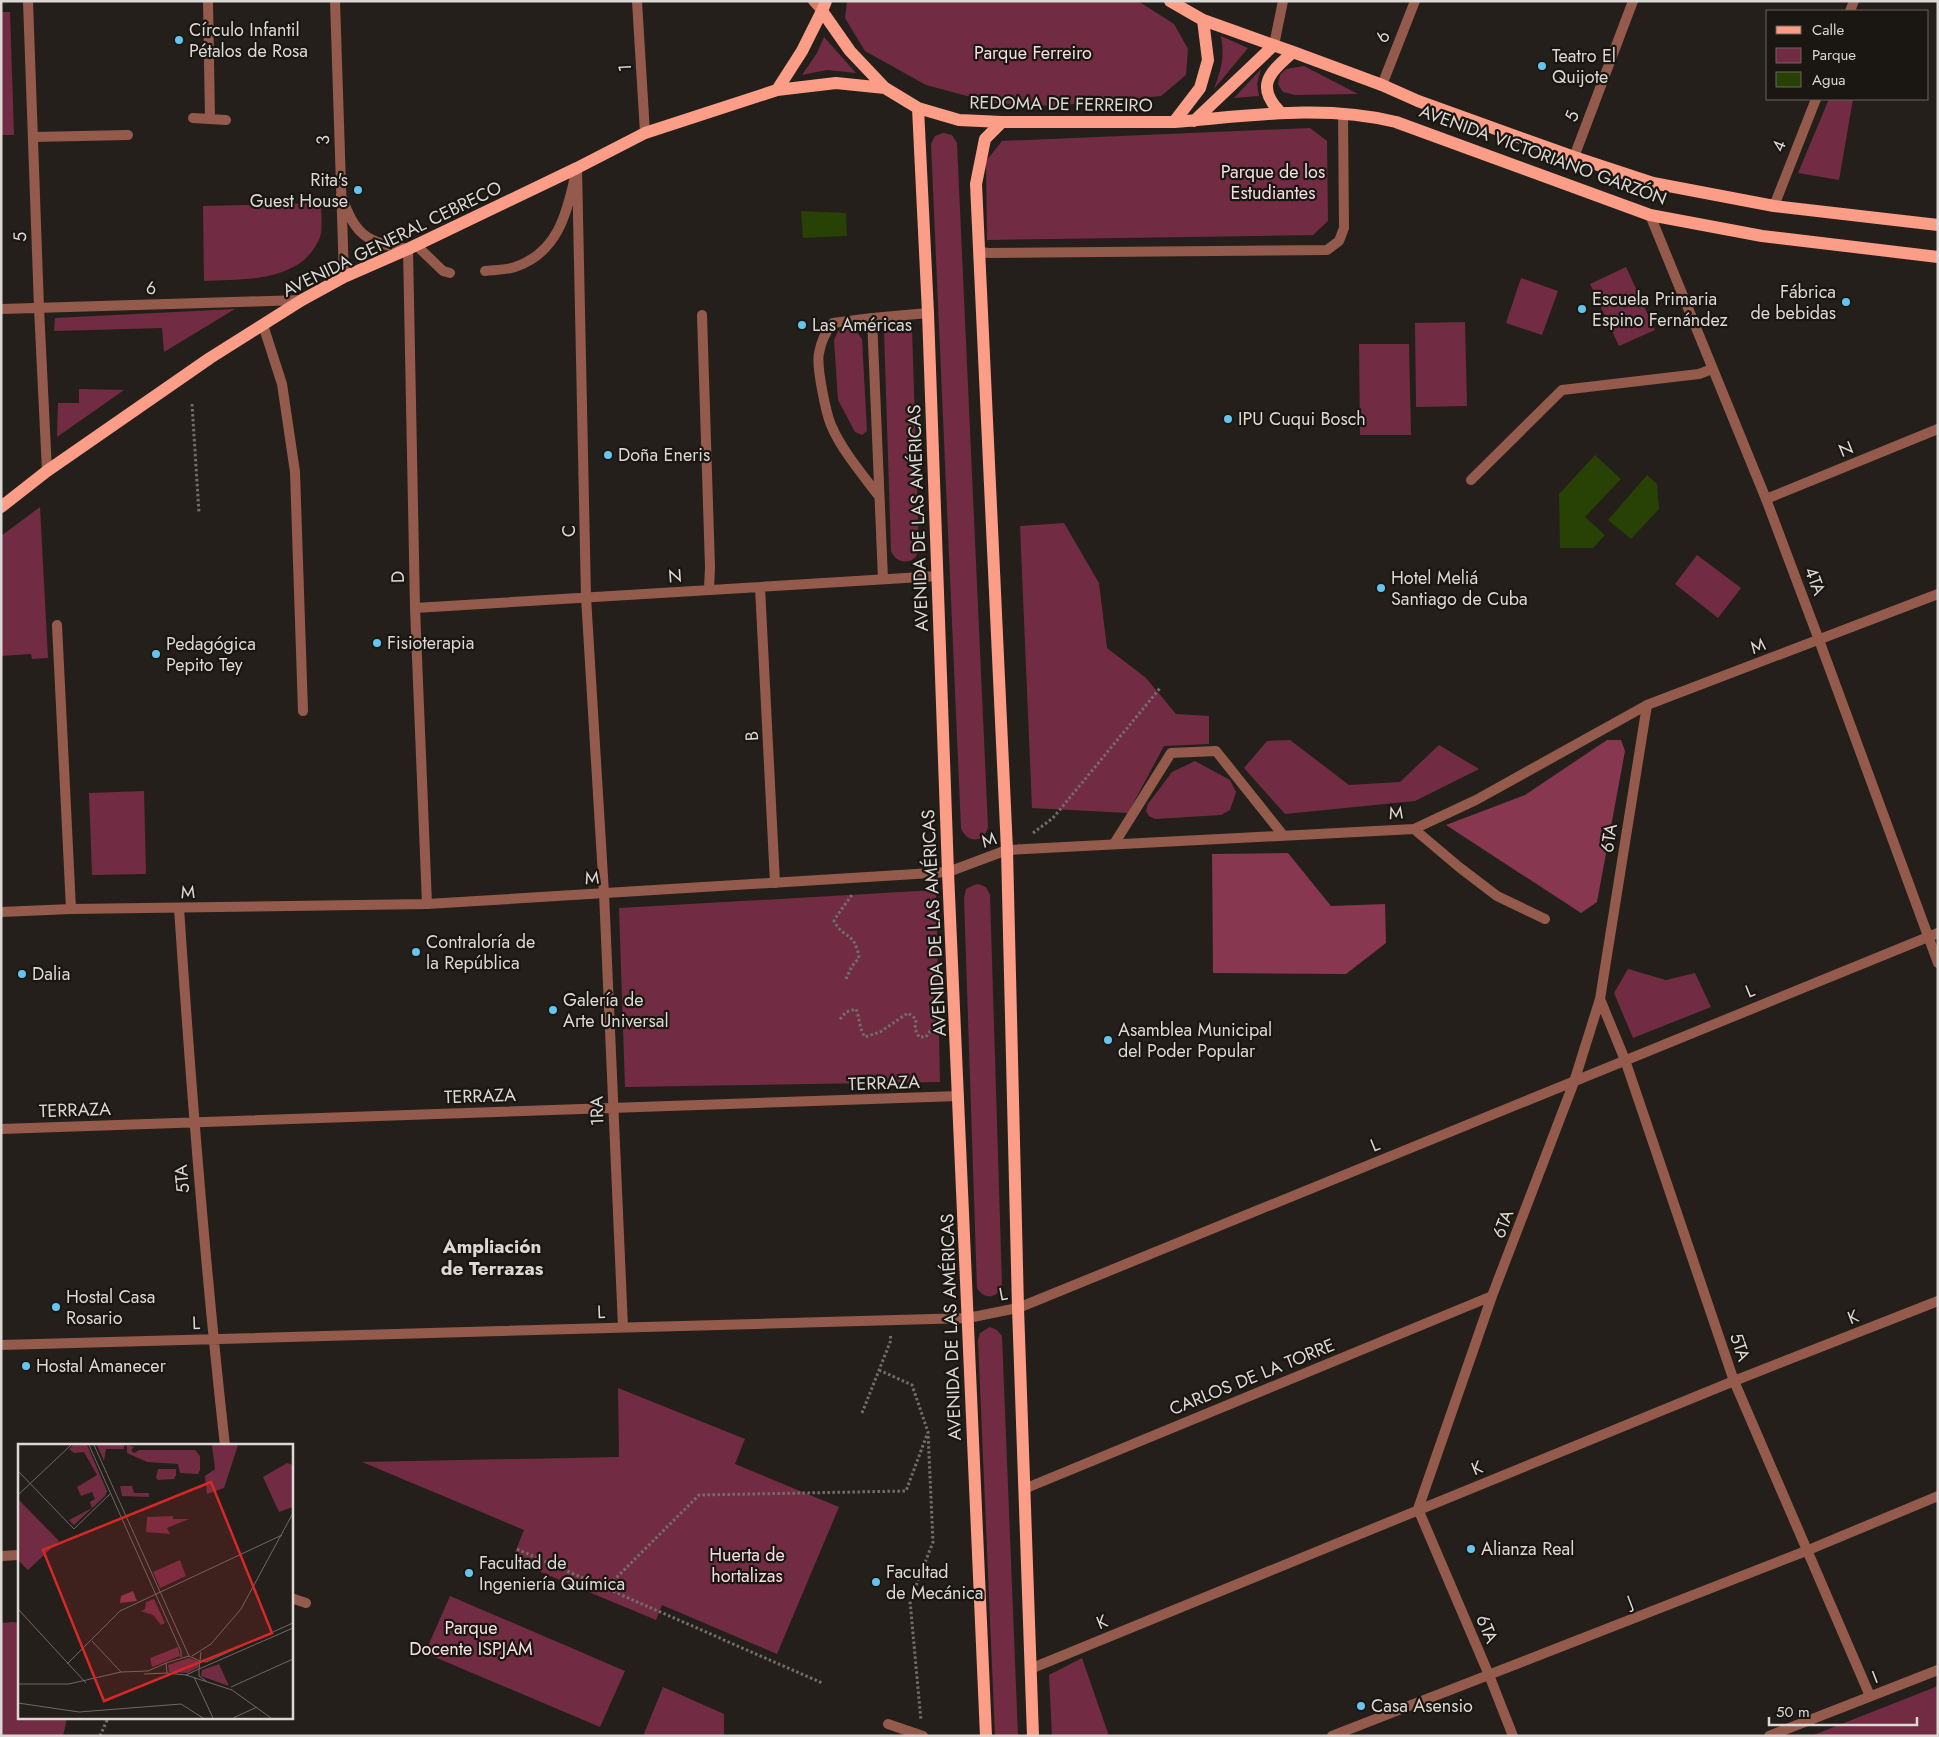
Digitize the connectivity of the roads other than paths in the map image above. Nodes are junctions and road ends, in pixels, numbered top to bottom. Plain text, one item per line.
1 (28, 1) edge
2 (208, 1) edge
3 (335, 1) edge
4 (637, 1) edge
5 (813, 1) edge
6 (1170, 1) edge
7 (1283, 1) edge
8 (1415, 1) edge
9 (1632, 1) edge
10 (824, 6) edge
11 (1203, 20) junction
12 (1274, 45) junction
13 (1293, 52) junction
14 (1382, 85) junction
15 (885, 88) junction
16 (777, 90) junction
17 (1816, 100) edge
18 (918, 108) junction
19 (1280, 112) junction
20 (1343, 114) junction
21 (193, 118) dead end
22 (210, 119) junction
23 (226, 120) dead end
24 (1194, 121) junction
25 (1002, 122) junction
26 (1174, 122) junction
27 (645, 133) junction
28 (128, 135) dead end
29 (33, 136) junction
30 (1574, 157) junction
31 (577, 168) junction
32 (341, 194) junction
33 (1774, 206) junction
34 (1650, 215) junction
35 (1938, 224) edge
36 (412, 247) junction
37 (979, 252) junction
38 (1938, 257) edge
39 (485, 271) dead end
40 (450, 273) dead end
41 (344, 277) junction
42 (302, 300) junction
43 (39, 308) junction
44 (1, 309) edge
45 (928, 313) junction
46 (702, 315) dead end
47 (872, 318) junction
48 (263, 325) junction
49 (1712, 369) junction
50 (1938, 429) edge
51 (47, 472) junction
52 (1470, 480) dead end
53 (878, 495) junction
54 (1766, 499) junction
55 (1, 507) edge
56 (938, 576) junction
57 (883, 579) junction
58 (760, 586) junction
59 (709, 590) junction
60 (1938, 594) edge
61 (586, 597) junction
62 (414, 608) junction
63 (57, 625) dead end
64 (1819, 640) junction
65 (1647, 705) junction
66 (303, 711) dead end
67 (1414, 829) junction
68 (1283, 836) junction
69 (1114, 844) junction
70 (1007, 850) junction
71 (948, 872) junction
72 (775, 883) junction
73 (604, 894) junction
74 (426, 904) junction
75 (179, 908) junction
76 (71, 909) junction
77 (1, 912) edge
78 (1545, 919) dead end
79 (1938, 933) edge
80 (1928, 937) junction
81 (1938, 963) edge
82 (1600, 999) junction
83 (1626, 1060) junction
84 (1574, 1082) junction
85 (959, 1096) junction
86 (613, 1108) junction
87 (194, 1123) junction
88 (1, 1129) edge
89 (1492, 1296) junction
90 (1938, 1301) edge
91 (1018, 1308) junction
92 (968, 1318) junction
93 (622, 1327) junction
94 (213, 1339) junction
95 (1, 1345) edge
96 (1734, 1381) junction
97 (225, 1444) edge
98 (1024, 1489) junction
99 (1938, 1496) edge
100 (1418, 1509) junction
101 (1806, 1551) junction
102 (18, 1555) edge
103 (1, 1556) edge
104 (292, 1598) edge
105 (306, 1604) dead end
106 (1030, 1669) junction
107 (1938, 1670) edge
108 (1489, 1675) junction
109 (1870, 1696) junction
110 (888, 1724) dead end
111 (923, 1735) edge
112 (986, 1736) edge
113 (1033, 1736) edge
114 (1332, 1736) edge
115 (1512, 1736) edge
116 (1769, 1736) edge

1 - 29 street, 5
2 - 22 street
3 - 32 street, 3
4 - 27 street, 1
5 - 10 main road
6 - 11 main road
7 - 12 street
8 - 14 street, 6
9 - 30 street, 5
10 - 15 main road, REDOMA DE FERREIRO
10 - 16 main road
11 - 12 main road, AVENIDA VICTORIANO GARZÓN
11 - 26 main road, REDOMA DE FERREIRO
12 - 13 main road, AVENIDA VICTORIANO GARZÓN
12 - 24 main road
13 - 14 main road, AVENIDA VICTORIANO GARZÓN
13 - 19 main road
14 - 30 main road, AVENIDA VICTORIANO GARZÓN
15 - 16 main road, AVENIDA GENERAL CEBRECO
15 - 18 main road, REDOMA DE FERREIRO
16 - 27 main road, AVENIDA GENERAL CEBRECO
17 - 33 street, 4
18 - 25 main road, REDOMA DE FERREIRO
18 - 45 main road, AVENIDA DE LAS AMÉRICAS
19 - 20 main road, AVENIDA VICTORIANO GARZÓN
19 - 24 main road, AVENIDA VICTORIANO GARZÓN
20 - 34 main road, AVENIDA VICTORIANO GARZÓN
20 - 37 street
21 - 22 street
22 - 23 street
24 - 26 main road, AVENIDA VICTORIANO GARZÓN
25 - 26 main road, REDOMA DE FERREIRO
25 - 37 main road
27 - 31 main road, AVENIDA GENERAL CEBRECO
28 - 29 street
29 - 43 street, 5
30 - 33 main road, AVENIDA VICTORIANO GARZÓN
31 - 36 main road, AVENIDA GENERAL CEBRECO
31 - 39 street
31 - 61 street, C
32 - 36 street
32 - 41 street, 3
33 - 35 main road, AVENIDA VICTORIANO GARZÓN
34 - 38 main road, AVENIDA VICTORIANO GARZÓN
34 - 49 street, 4TA
36 - 40 street
36 - 41 main road, AVENIDA GENERAL CEBRECO
36 - 62 street, D
37 - 70 main road
41 - 42 main road, AVENIDA GENERAL CEBRECO
42 - 43 street, 6
42 - 48 main road, AVENIDA GENERAL CEBRECO
43 - 44 street, 6
43 - 51 street, 5
45 - 47 street
45 - 56 main road, AVENIDA DE LAS AMÉRICAS
46 - 59 street
47 - 53 street
47 - 53 street
48 - 51 main road, AVENIDA GENERAL CEBRECO
48 - 66 street
49 - 52 street
49 - 54 street, 4TA
50 - 54 street, N
51 - 55 main road, AVENIDA GENERAL CEBRECO
53 - 57 street
54 - 64 street, 4TA
56 - 57 street, N
56 - 71 main road, AVENIDA DE LAS AMÉRICAS
57 - 58 street, N
58 - 59 street, N
58 - 72 street, B
59 - 61 street, N
60 - 64 street, M
61 - 62 street, N
61 - 73 street, C
62 - 74 street, D
63 - 76 street
64 - 65 street, M
64 - 80 street, 4TA
65 - 67 street, M
65 - 82 street, 6TA
67 - 68 street, M
67 - 78 street
68 - 69 street, M
68 - 69 street
69 - 70 street, M
70 - 71 street, M
70 - 91 main road
71 - 72 street, M
71 - 85 main road, AVENIDA DE LAS AMÉRICAS
72 - 73 street, M
73 - 74 street, M
73 - 86 street, 1RA
74 - 75 street, M
75 - 76 street, M
75 - 87 street, 5TA
76 - 77 street, M
79 - 80 street, L
80 - 81 street, 4TA
80 - 83 street, L
82 - 83 street, 5TA
82 - 84 street, 6TA
83 - 84 street, L
83 - 96 street, 5TA
84 - 89 street, 6TA
84 - 91 street, L
85 - 86 street, TERRAZA
85 - 92 main road, AVENIDA DE LAS AMÉRICAS
86 - 87 street, TERRAZA
86 - 93 street, 1RA
87 - 88 street, TERRAZA
87 - 94 street, 5TA
89 - 98 street, CARLOS DE LA TORRE
89 - 100 street, 6TA
90 - 96 street, K
91 - 92 street, L
91 - 98 main road
92 - 93 street, L
92 - 112 main road, AVENIDA DE LAS AMÉRICAS
93 - 94 street, L
94 - 95 street, L
94 - 97 street, 5TA
96 - 100 street, K
96 - 101 street, 5TA
98 - 106 main road
99 - 101 street, J
100 - 106 street, K
100 - 108 street, 6TA
101 - 108 street, J
101 - 109 street, 5TA
102 - 103 street
104 - 105 street
106 - 113 main road
107 - 109 street, I
108 - 114 street, J
108 - 115 street, 6TA
109 - 116 street, I
110 - 111 street

